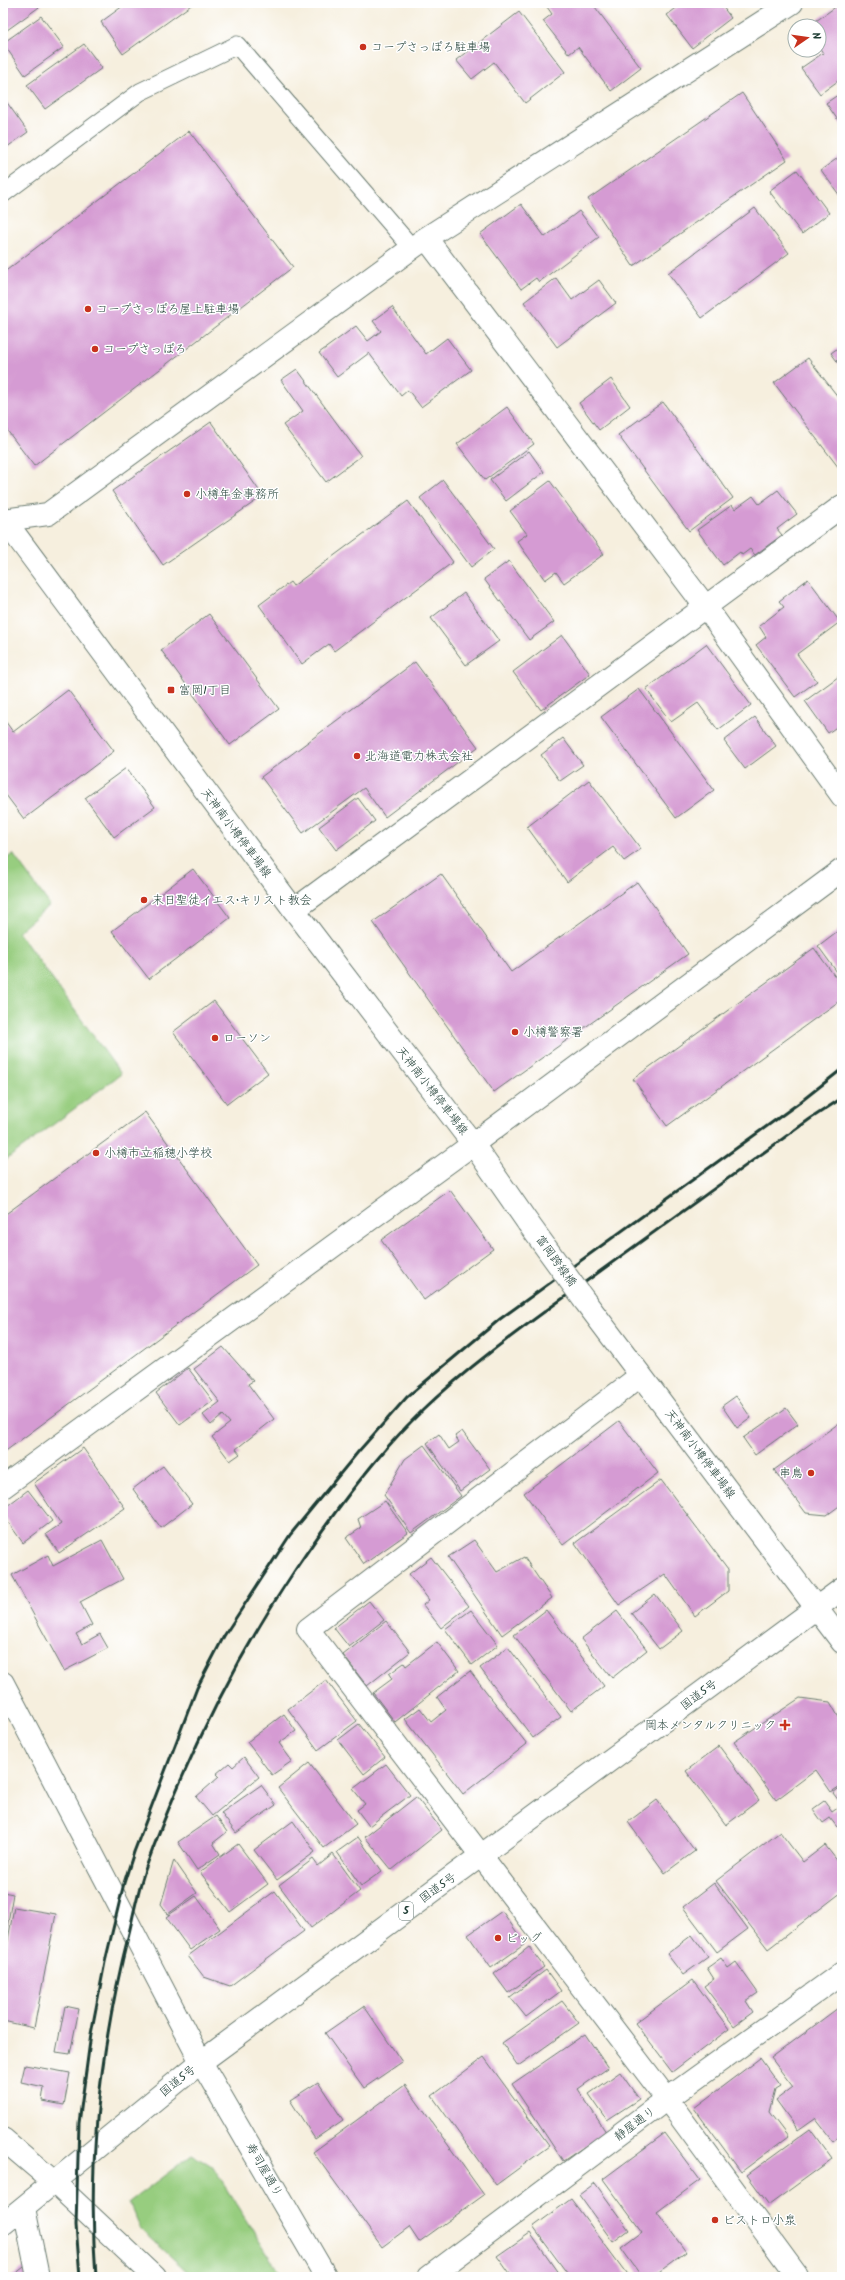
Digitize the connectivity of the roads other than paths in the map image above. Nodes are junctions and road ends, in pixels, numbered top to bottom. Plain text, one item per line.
1 (792, 3) edge
2 (3, 194) edge
3 (419, 243) junction
4 (842, 506) edge
5 (3, 520) edge
6 (705, 606) junction
7 (842, 796) edge
8 (842, 870) edge
9 (294, 910) junction
10 (473, 1144) junction
11 (528, 1224) joint
12 (584, 1300) joint
13 (640, 1376) junction
14 (3, 1488) edge
15 (842, 1589) edge
16 (816, 1608) junction
17 (842, 1642) edge
18 (3, 1683) edge
19 (482, 1856) junction
20 (842, 1973) edge
21 (201, 2062) junction
22 (667, 2099) junction
23 (3, 2140) edge
24 (54, 2183) junction
25 (24, 2208) junction
26 (3, 2224) edge
27 (38, 2277) edge
28 (155, 2277) edge
29 (326, 2277) edge
30 (429, 2277) edge
31 (798, 2277) edge

1 - 3 main road
2 - 3 lane
3 - 5 main road
3 - 6 main road
4 - 6 main road
5 - 9 main road, 天神南小樽停車場線
6 - 7 main road
6 - 9 main road
8 - 10 main road
9 - 10 main road, 天神南小樽停車場線
10 - 11 main road, 天神南小樽停車場線
10 - 14 main road
11 - 12 main road, 富岡跨線橋, bridge
12 - 13 main road, 天神南小樽停車場線
13 - 16 main road, 天神南小樽停車場線
13 - 19 main road
15 - 16 main road, 国道5号 / 5
16 - 17 main road, 天神南小樽停車場線
16 - 19 main road, 国道5号 / 5
18 - 21 main road, 寿司屋通り
19 - 21 main road, 国道5号 / 5
19 - 22 main road
20 - 22 main road, 静屋通り
21 - 24 main road, 国道5号 / 5
21 - 29 main road, 寿司屋通り
22 - 30 main road, 静屋通り
22 - 31 main road
23 - 24 main road
24 - 25 main road, 国道5号 / 5
24 - 28 main road
25 - 26 main road, 国道5号 / 5
25 - 27 main road

